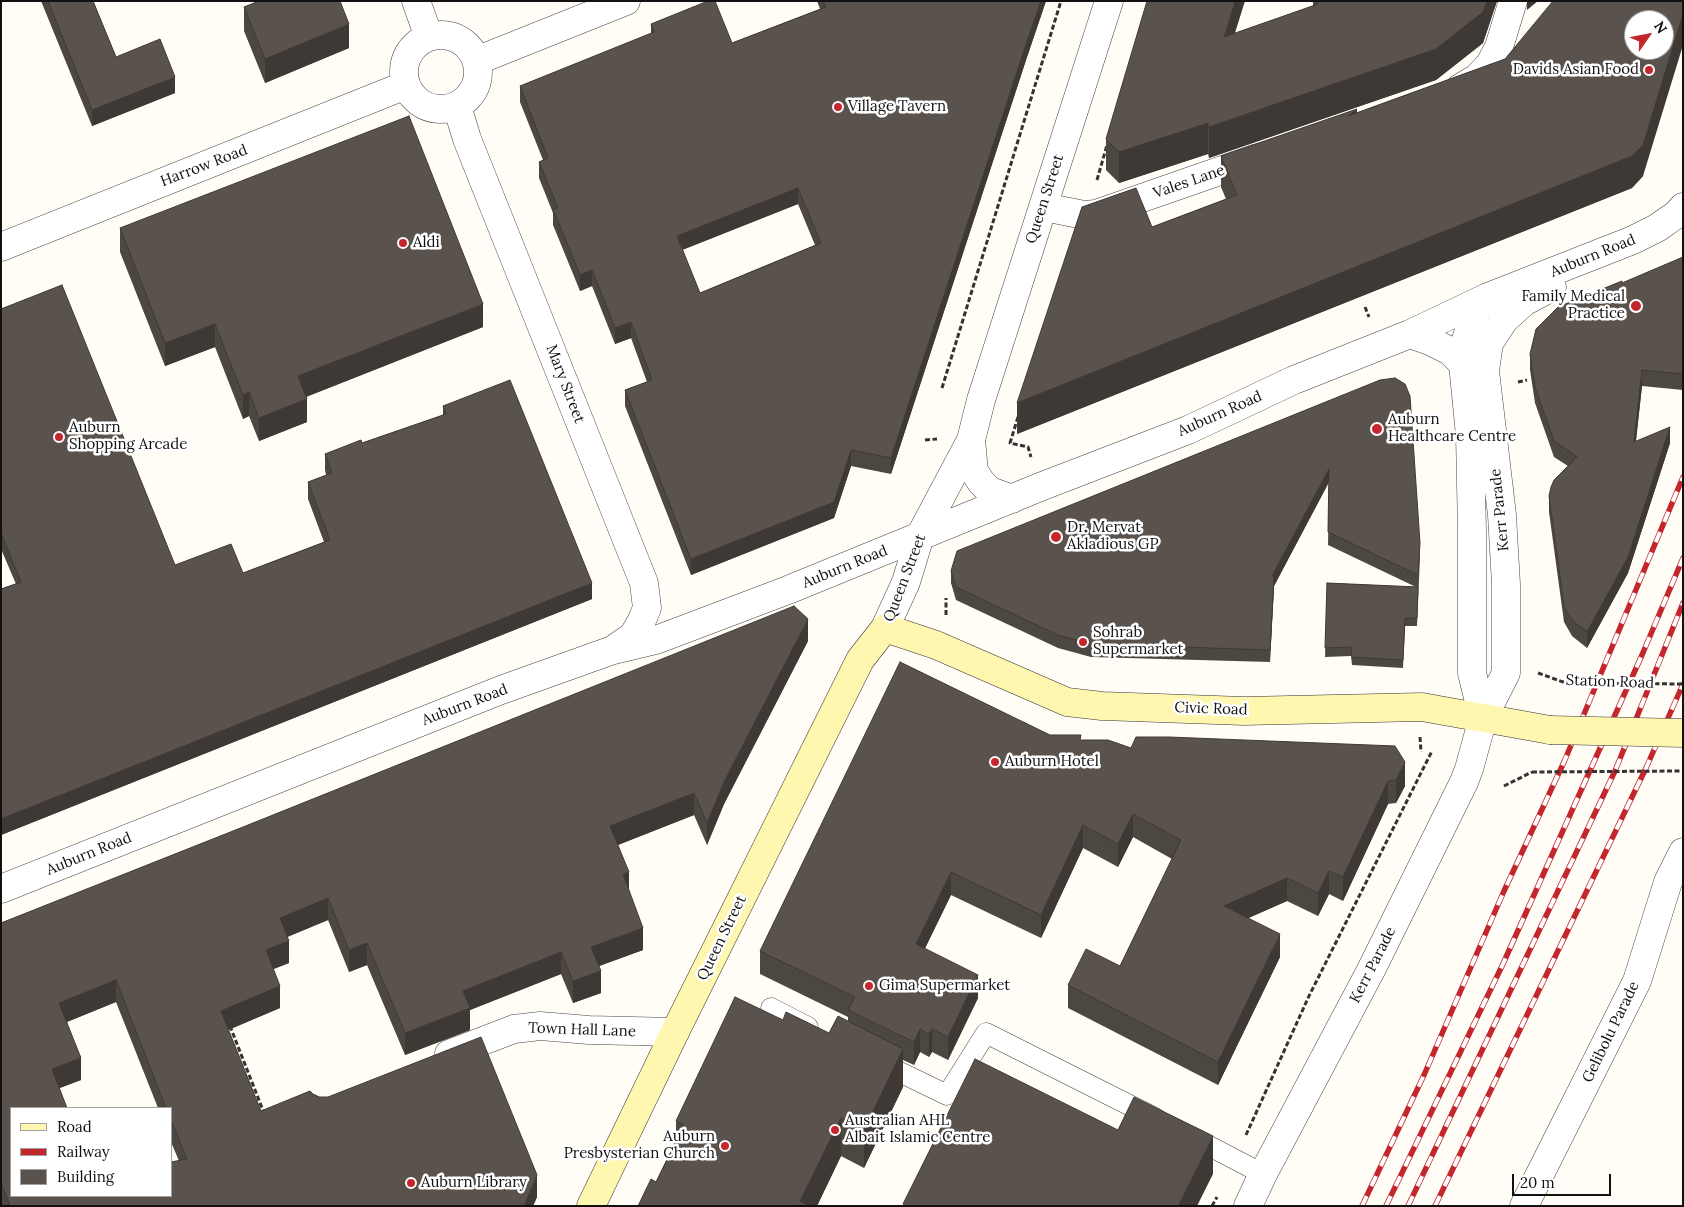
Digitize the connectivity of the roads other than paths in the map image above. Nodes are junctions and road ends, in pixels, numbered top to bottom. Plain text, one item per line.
1 (416, 1) edge
2 (626, 1) edge
3 (1109, 1) edge
4 (1513, 1) edge
5 (429, 37) junction
6 (476, 61) junction
7 (406, 85) junction
8 (1436, 97) edge
9 (457, 106) junction
10 (1277, 151) edge
11 (1044, 207) junction
12 (1680, 211) edge
13 (1, 247) edge
14 (1591, 256) junction
15 (1488, 298) junction
16 (1410, 334) junction
17 (1464, 364) junction
18 (971, 440) junction
19 (1012, 500) junction
20 (920, 536) junction
21 (885, 628) junction
22 (610, 651) junction
23 (1483, 718) junction
24 (1683, 733) edge
25 (1683, 852) edge
26 (1, 889) edge
27 (771, 1008) dead end
28 (675, 1032) junction
29 (824, 1034) edge
30 (859, 1052) edge
31 (422, 1065) edge
32 (1263, 1174) junction
33 (592, 1206) edge
34 (1248, 1206) edge
35 (1524, 1206) edge

1 - 5 street
2 - 6 street
3 - 11 street, Queen Street
4 - 8 street
5 - 6 street
5 - 7 street
6 - 9 street
7 - 9 street
7 - 13 street, Harrow Road
9 - 22 street, Mary Street
10 - 11 street, Vales Lane
11 - 18 street, Queen Street
12 - 14 street, Auburn Road
14 - 15 street, Auburn Road
14 - 23 street, Kerr Parade
15 - 16 street, Auburn Road
15 - 17 street, Kerr Parade
16 - 17 street
16 - 19 street, Auburn Road
17 - 23 street, Kerr Parade
18 - 19 street
18 - 20 street, Queen Street
19 - 20 street, Auburn Road
20 - 21 street, Queen Street
20 - 22 street, Auburn Road
21 - 23 street, Civic Road
21 - 28 street, Queen Street
22 - 26 street, Auburn Road
23 - 24 street, Civic Road, bridge
23 - 32 street, Kerr Parade
25 - 35 street, Gelibolu Parade
27 - 29 lane
28 - 31 street, Town Hall Lane
28 - 33 street, Queen Street
30 - 32 lane
32 - 34 street, Kerr Parade

